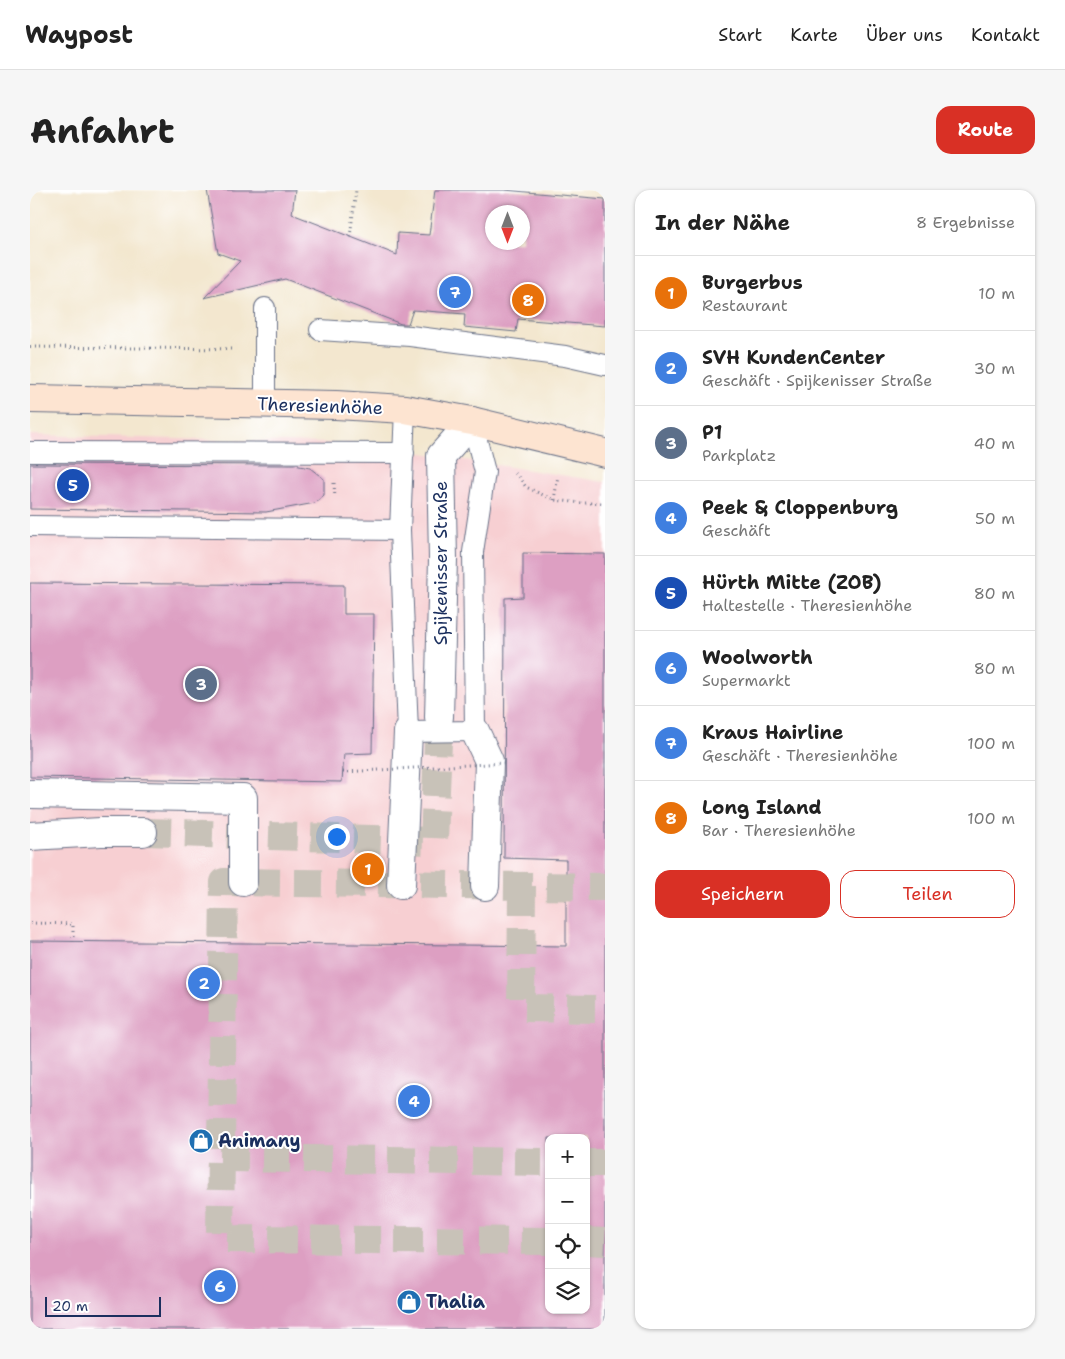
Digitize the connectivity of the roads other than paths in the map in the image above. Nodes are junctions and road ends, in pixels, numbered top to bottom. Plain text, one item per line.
1 (265, 308) dead end
2 (320, 330) dead end
3 (605, 365) edge
4 (30, 400) edge
5 (265, 404) junction
6 (405, 409) junction
7 (472, 421) junction
8 (30, 452) edge
9 (404, 453) junction
10 (605, 453) edge
11 (30, 526) edge
12 (400, 530) junction
13 (440, 717) tunnel mouth
14 (475, 731) junction
15 (408, 732) junction
16 (30, 794) edge
17 (143, 832) tunnel mouth
18 (30, 836) edge
19 (243, 882) dead end
20 (400, 885) dead end
21 (485, 886) dead end

1 - 5 lane
2 - 3 lane
4 - 5 street, Theresienhöhe
5 - 6 street, Theresienhöhe
6 - 7 street, Theresienhöhe
6 - 9 lane
7 - 10 street, Theresienhöhe
7 - 13 street, Spijkenisser Straße
7 - 14 lane
8 - 9 lane
9 - 12 lane
11 - 12 lane
12 - 15 lane
14 - 15 lane
14 - 21 street
15 - 20 street
16 - 19 street
17 - 18 street

